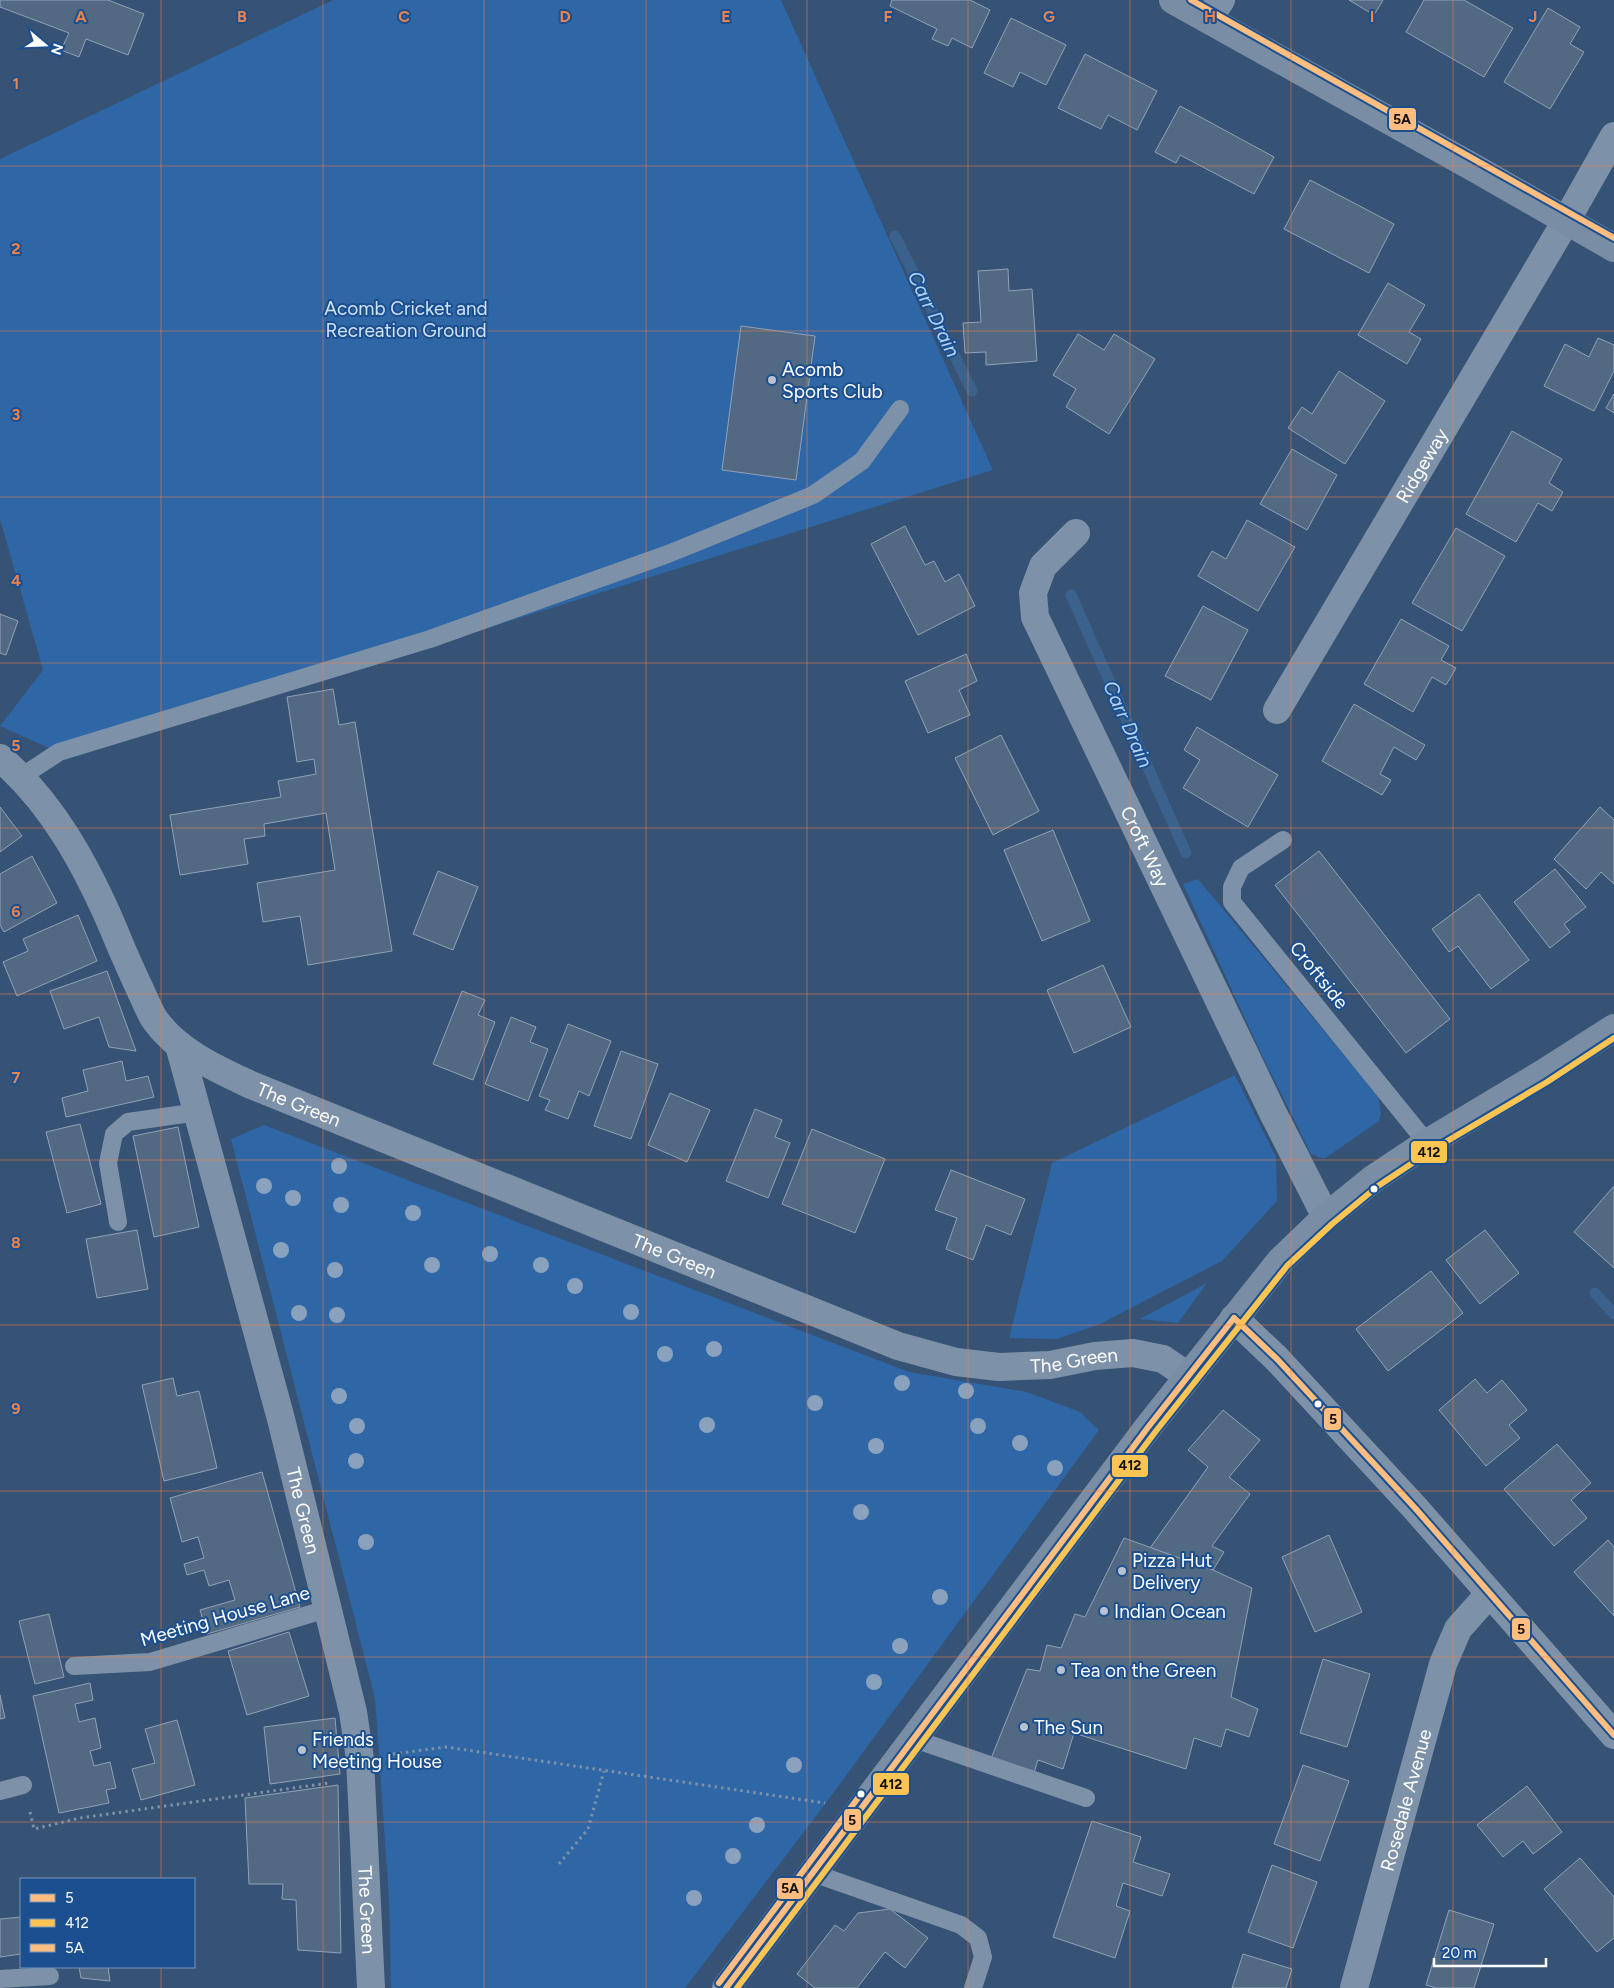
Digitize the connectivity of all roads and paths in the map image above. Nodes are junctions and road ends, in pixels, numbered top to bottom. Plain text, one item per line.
1 (1173, 0) edge
2 (1214, 10) edge
3 (1614, 136) edge
4 (1566, 221) junction
5 (1614, 248) edge
6 (900, 409) dead end
7 (1076, 533) dead end
8 (1277, 710) dead end
9 (0, 758) edge
10 (22, 777) junction
11 (1283, 840) dead end
12 (1614, 1028) edge
13 (179, 1045) junction
14 (198, 1112) junction
15 (1428, 1143) junction
16 (1326, 1217) junction
17 (118, 1222) dead end
18 (1234, 1318) junction
19 (1188, 1376) junction
20 (1489, 1594) junction
21 (327, 1609) junction
22 (74, 1666) dead end
23 (1614, 1735) edge
24 (914, 1739) junction
25 (389, 1755) dead end
26 (604, 1770) junction
27 (360, 1778) junction
28 (23, 1785) joint
29 (0, 1791) edge
30 (1086, 1798) dead end
31 (826, 1803) dead end
32 (560, 1864) dead end
33 (814, 1873) junction
34 (50, 1976) dead end
35 (0, 1979) edge
36 (371, 1988) edge
37 (726, 1988) edge
38 (973, 1988) edge
39 (1354, 1988) edge

1 - 2 main road
2 - 4 main road
3 - 4 street, Ridgeway
4 - 5 main road
4 - 8 street, Ridgeway
6 - 10 lane
7 - 16 street, Croft Way
9 - 10 street, The Green
10 - 13 street, The Green
11 - 15 lane, Croftside
12 - 15 main road
13 - 14 street, The Green
13 - 19 street, The Green
14 - 17 lane
14 - 21 street, The Green
15 - 16 main road
16 - 18 main road
18 - 19 main road
18 - 20 street
19 - 24 main road
20 - 23 street
20 - 39 street, Rosedale Avenue
21 - 22 lane, Meeting House Lane
21 - 27 street, The Green
24 - 30 lane
24 - 33 main road
25 - 26 path
26 - 31 path
26 - 32 path
27 - 28 path
27 - 36 street, The Green
28 - 29 lane
33 - 37 main road
33 - 38 lane
34 - 35 lane

